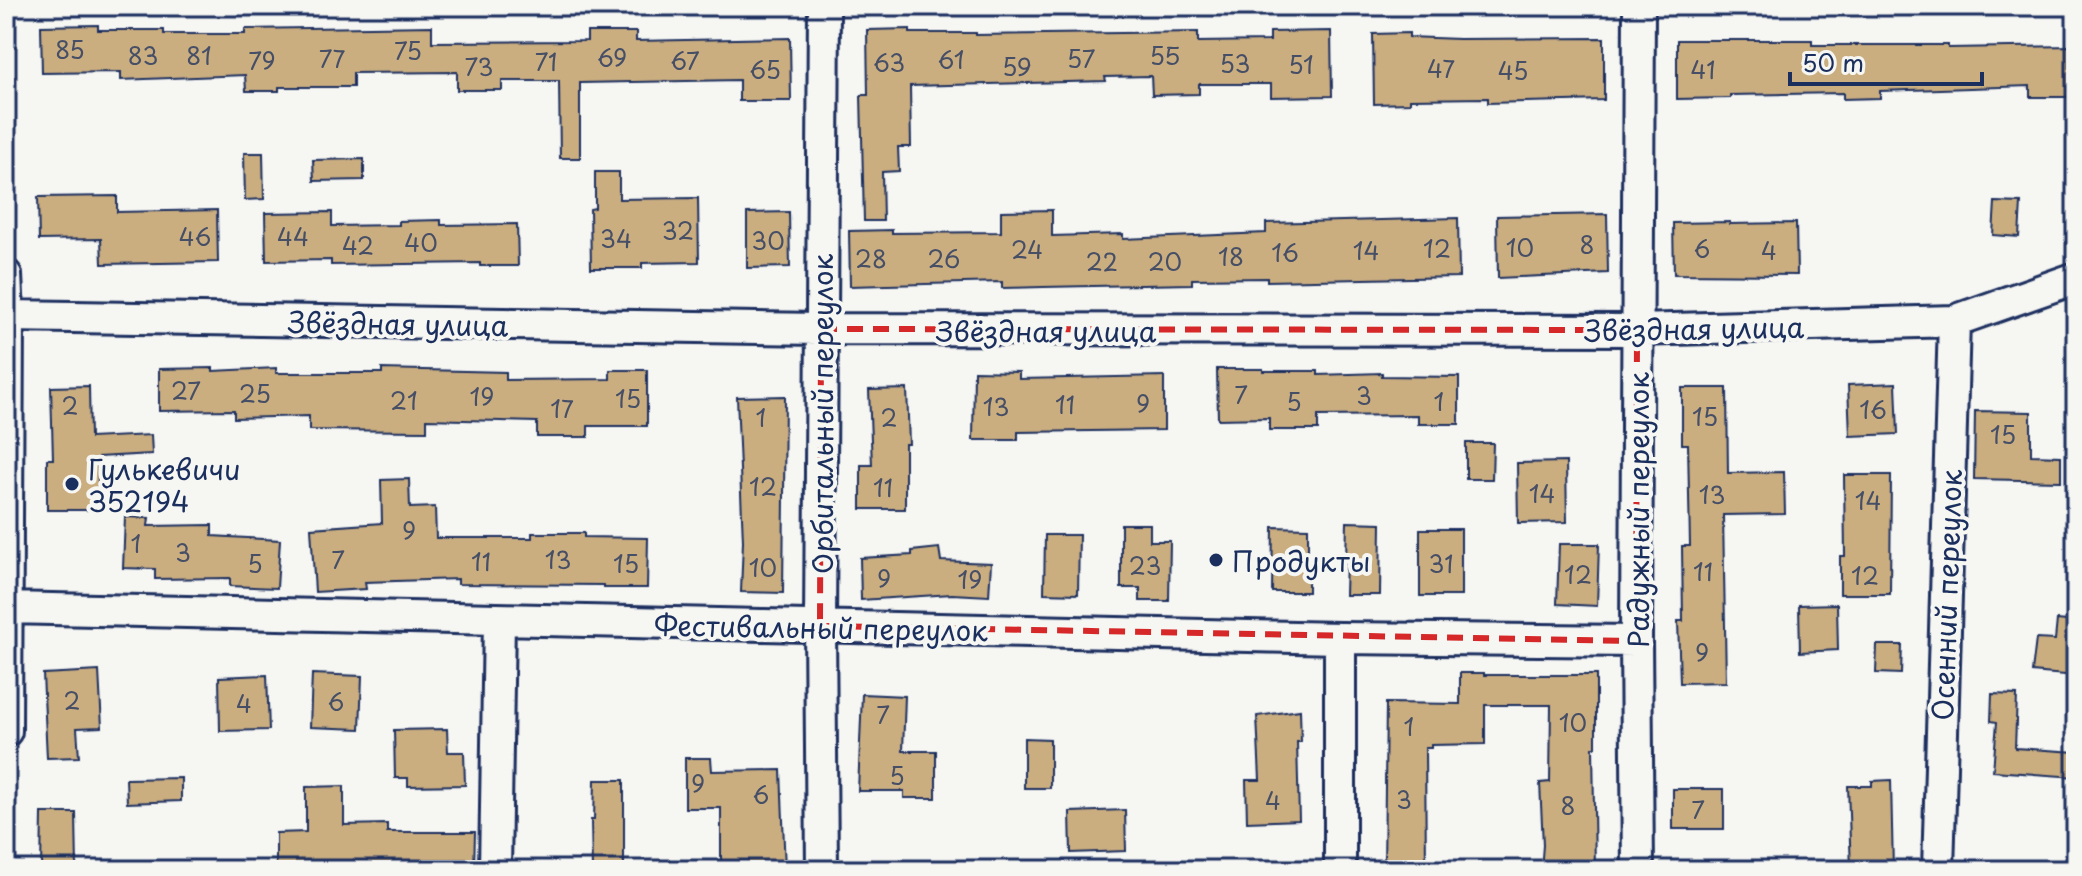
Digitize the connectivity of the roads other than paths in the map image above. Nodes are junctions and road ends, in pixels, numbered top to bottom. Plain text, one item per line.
1 (824, 6) edge
2 (1639, 6) edge
3 (6, 275) edge
4 (2076, 278) edge
5 (8, 316) junction
6 (1954, 321) junction
7 (821, 329) junction
8 (1637, 330) junction
9 (7, 608) edge
10 (499, 620) junction
11 (820, 626) junction
12 (1340, 638) junction
13 (1636, 641) junction
14 (6, 731) edge
15 (495, 870) edge
16 (822, 870) edge
17 (1340, 870) edge
18 (1638, 870) edge
19 (1938, 870) edge

1 - 7 street, Орбитальный переулок
2 - 8 street, Радужный переулок
3 - 5 street
4 - 6 street, Звёздная улица
5 - 7 street, Звёздная улица
5 - 9 street
6 - 8 street, Звёздная улица
6 - 19 street, Осенний переулок
7 - 8 street, Звёздная улица
7 - 11 street, Орбитальный переулок
8 - 13 street, Радужный переулок
9 - 10 street, Фестивальный переулок
9 - 14 street
10 - 11 street, Фестивальный переулок
10 - 15 street
11 - 12 street, Фестивальный переулок
11 - 16 street, Орбитальный переулок
12 - 13 street, Фестивальный переулок
12 - 17 street
13 - 18 street, Радужный переулок

